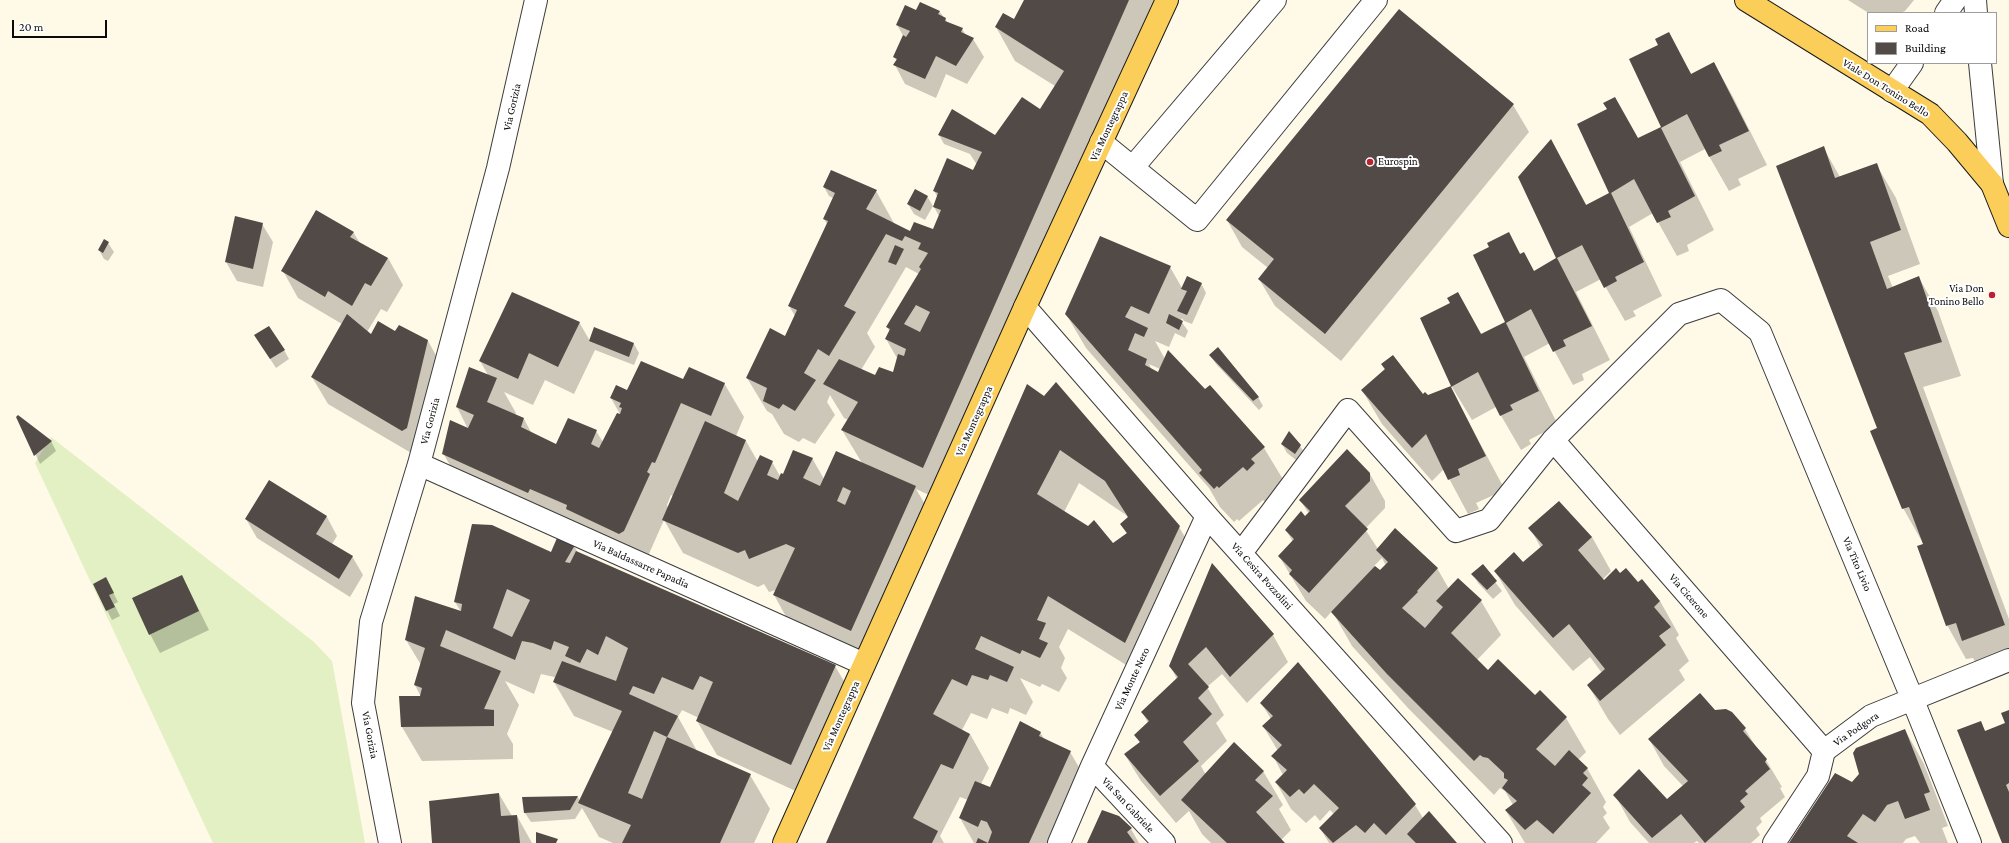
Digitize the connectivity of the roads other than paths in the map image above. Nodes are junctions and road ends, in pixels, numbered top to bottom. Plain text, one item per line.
1 (536, 0) edge
2 (1166, 0) edge
3 (1275, 0) edge
4 (1376, 0) edge
5 (1746, 0) edge
6 (1955, 0) edge
7 (1975, 0) edge
8 (1947, 12) edge
9 (1976, 12) edge
10 (1911, 64) edge
11 (1980, 64) edge
12 (1892, 91) junction
13 (1101, 142) junction
14 (1133, 167) junction
15 (1992, 184) junction
16 (2009, 226) edge
17 (1025, 307) junction
18 (1553, 440) junction
19 (419, 464) junction
20 (1207, 516) junction
21 (1241, 553) junction
22 (2009, 660) edge
23 (864, 664) junction
24 (1912, 698) junction
25 (1824, 751) junction
26 (1092, 766) junction
27 (390, 843) edge
28 (784, 843) edge
29 (1059, 843) edge
30 (1164, 843) edge
31 (1501, 843) edge
32 (1774, 843) edge
33 (1970, 843) edge

1 - 19 street, Via Gorizia
2 - 13 main road, Via Montegrappa
3 - 14 street
4 - 14 street
5 - 12 main road, Viale Don Tonino Bello
6 - 8 street
7 - 9 street
10 - 12 street
11 - 15 street
12 - 15 main road, Viale Don Tonino Bello
13 - 14 street
13 - 17 main road, Via Montegrappa
15 - 16 main road, Viale Don Tonino Bello
17 - 20 street, Via Cesira Pozzolini
17 - 23 main road, Via Montegrappa
18 - 21 street
18 - 24 street, Via Tito Livio
18 - 25 street, Via Cicerone
19 - 23 street, Via Baldassarre Papadia
19 - 27 street, Via Gorizia
20 - 21 street, Via Cesira Pozzolini
20 - 26 street, Via Monte Nero
21 - 31 street, Via Cesira Pozzolini
22 - 24 street, Via Podgora
23 - 28 main road, Via Montegrappa
24 - 25 street, Via Podgora
24 - 33 street, Via Tito Livio
25 - 32 street, Via Podgora
26 - 29 street, Via Monte Nero
26 - 30 street, Via San Gabriele

